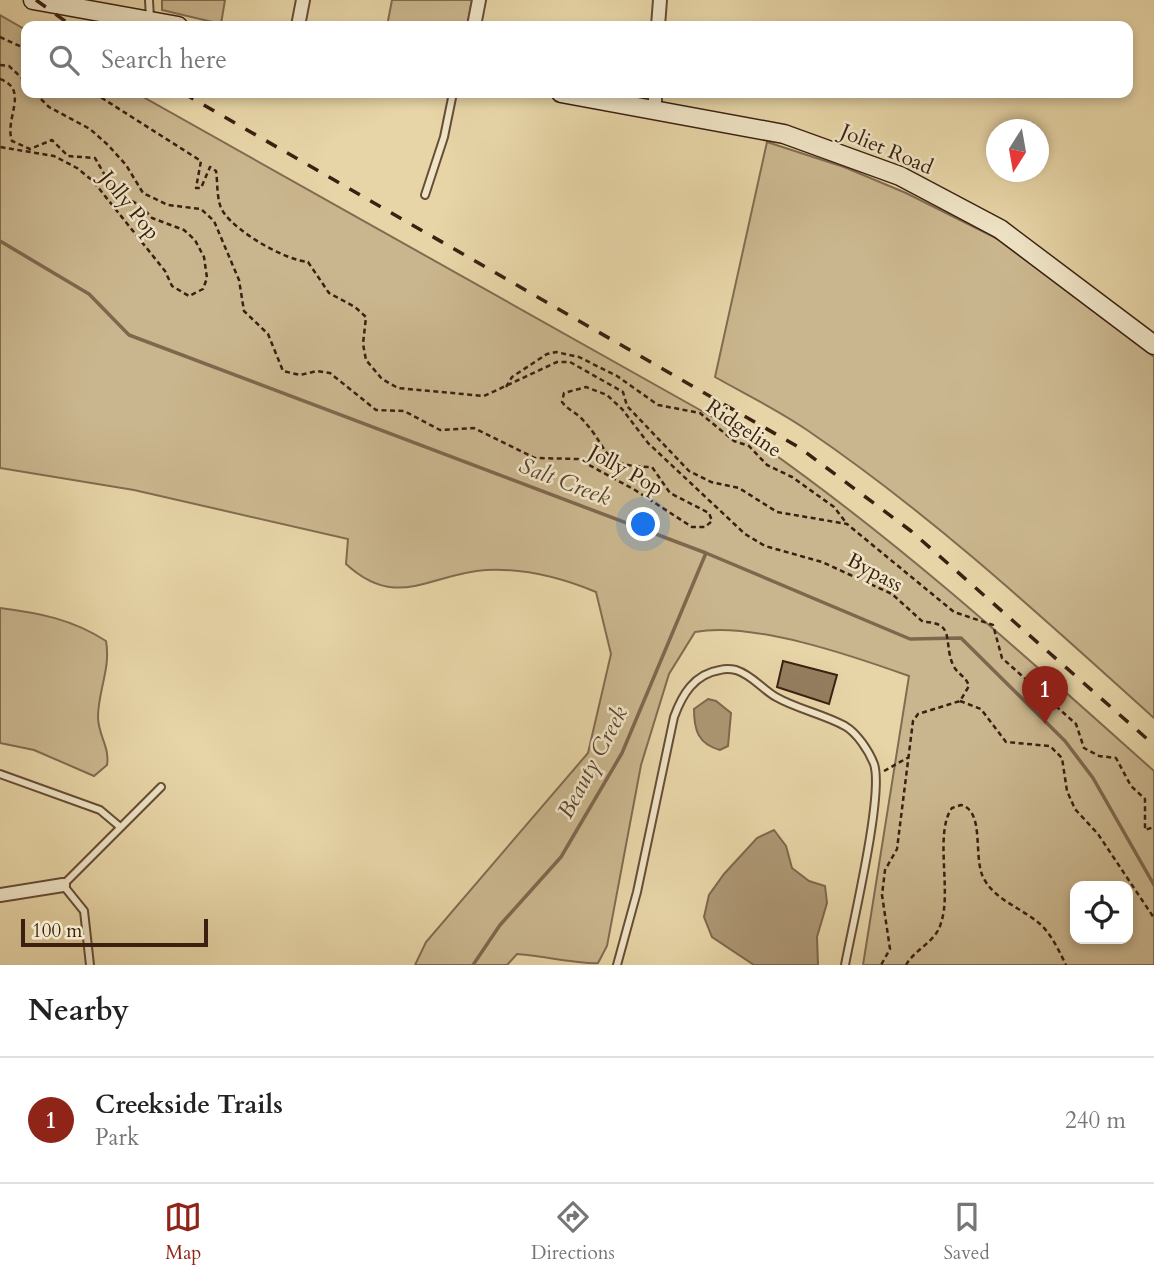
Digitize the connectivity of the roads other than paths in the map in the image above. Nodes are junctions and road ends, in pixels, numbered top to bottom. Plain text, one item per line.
1 (33, 0) edge
2 (149, 0) edge
3 (303, 0) edge
4 (479, 0) edge
5 (660, 0) edge
6 (150, 21) joint
7 (299, 21) edge
8 (475, 21) edge
9 (658, 21) edge
10 (452, 98) edge
11 (620, 98) edge
12 (656, 101) edge
13 (425, 195) dead end
14 (1154, 345) edge
15 (0, 774) edge
16 (161, 787) dead end
17 (118, 826) junction
18 (63, 885) junction
19 (0, 895) edge
20 (90, 965) edge
21 (617, 965) edge
22 (845, 965) edge

1 - 6 main road
2 - 6 lane
3 - 7 street
4 - 8 street
5 - 9 street
10 - 13 lane
11 - 12 main road, Joliet Road
12 - 14 main road, Joliet Road
15 - 17 lane
16 - 17 lane
17 - 18 lane
18 - 19 street
18 - 20 lane
21 - 22 lane

